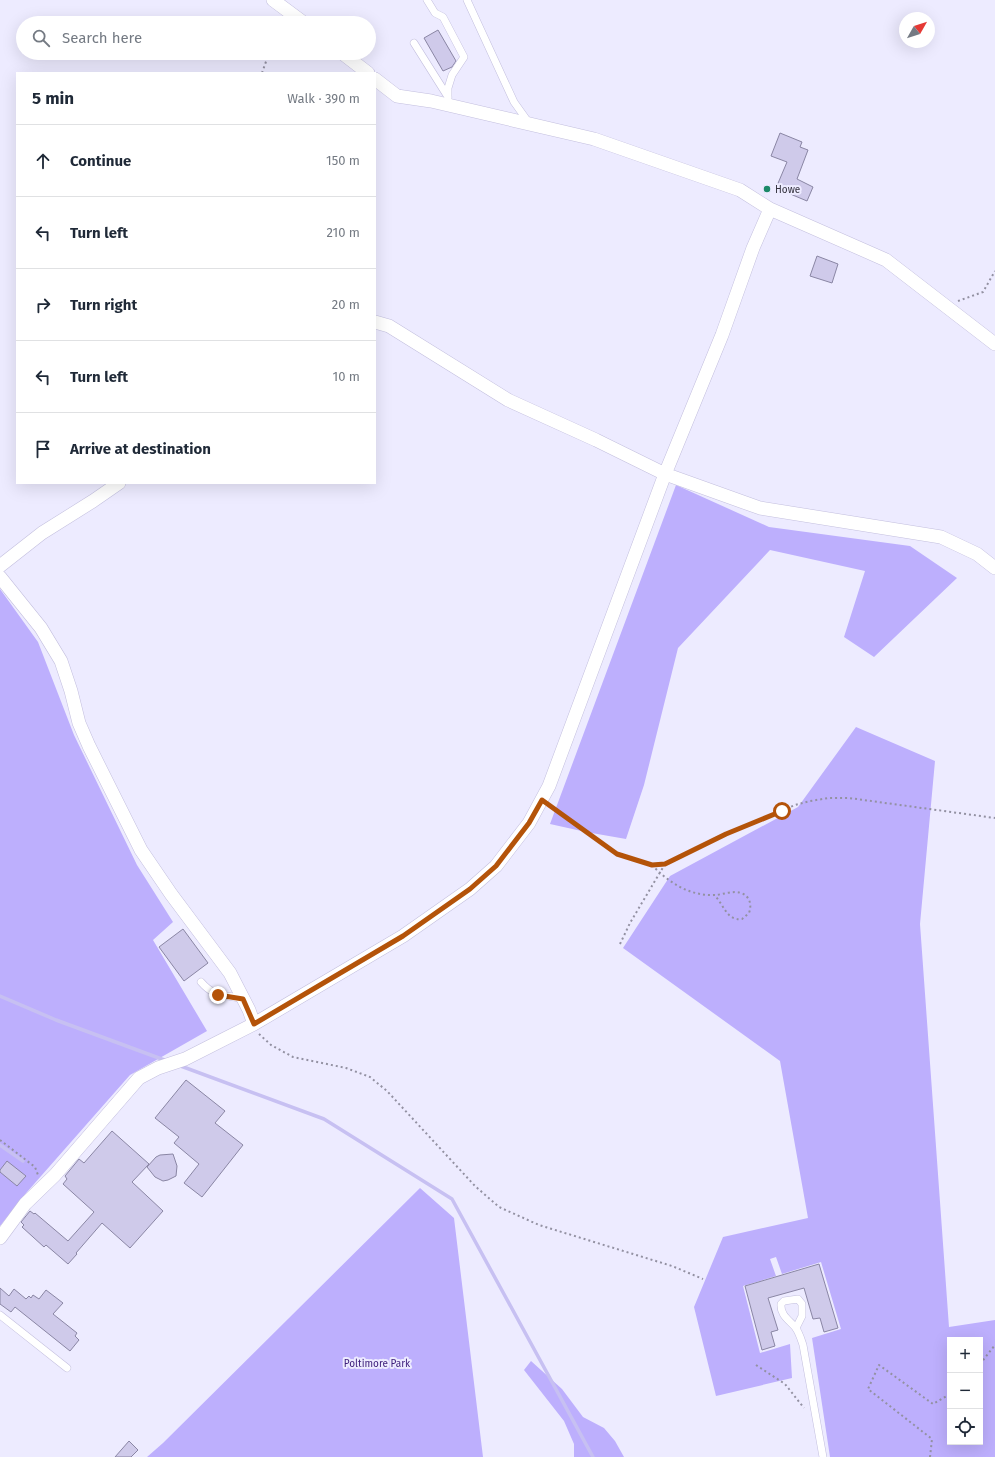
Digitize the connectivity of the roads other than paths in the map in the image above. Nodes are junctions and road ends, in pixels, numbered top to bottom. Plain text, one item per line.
1 (273, 0) edge
2 (427, 0) edge
3 (467, 0) edge
4 (295, 16) edge
5 (414, 43) dead end
6 (351, 60) edge
7 (367, 72) edge
8 (376, 80) edge
9 (448, 101) junction
10 (530, 124) junction
11 (770, 208) junction
12 (376, 322) edge
13 (995, 344) edge
14 (665, 474) junction
15 (118, 484) edge
16 (0, 566) edge
17 (995, 568) edge
18 (0, 577) edge
19 (201, 982) dead end
20 (243, 999) junction
21 (254, 1024) junction
22 (0, 1238) edge
23 (0, 1315) edge
24 (796, 1328) dead end
25 (67, 1368) dead end
26 (822, 1457) edge

1 - 4 street
2 - 9 lane
3 - 10 lane
5 - 9 lane
6 - 7 street
8 - 9 street
9 - 10 street
10 - 11 street
11 - 13 street
11 - 14 street
12 - 14 street
14 - 17 street
14 - 21 street
15 - 16 street
18 - 20 street
19 - 20 lane
20 - 21 street
21 - 22 street
23 - 25 lane
24 - 26 lane

